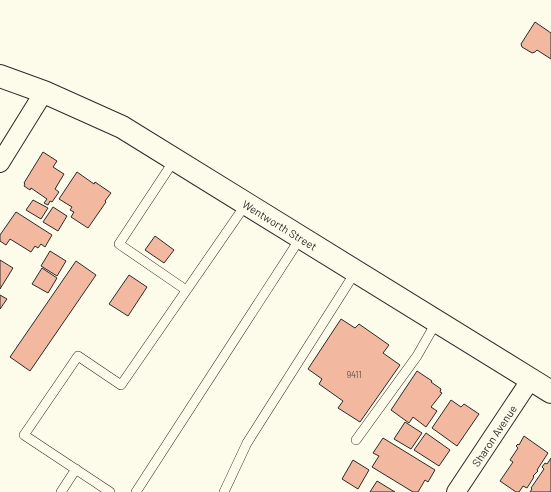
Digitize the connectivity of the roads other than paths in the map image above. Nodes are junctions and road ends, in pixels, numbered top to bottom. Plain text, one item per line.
1 (0, 76) edge
2 (44, 92) junction
3 (175, 159) junction
4 (0, 162) edge
5 (246, 203) junction
6 (302, 237) junction
7 (356, 271) junction
8 (186, 290) junction
9 (437, 321) junction
10 (531, 379) junction
11 (551, 392) edge
12 (356, 440) dead end
13 (76, 469) junction
14 (61, 492) edge
15 (110, 492) edge
16 (136, 492) edge
17 (224, 492) edge
18 (456, 492) edge

1 - 2 main road, Wentworth Street
2 - 3 main road, Wentworth Street
2 - 4 street
3 - 5 main road, Wentworth Street
3 - 8 lane
5 - 6 main road, Wentworth Street
5 - 8 lane
6 - 7 main road, Wentworth Street
6 - 16 lane
7 - 9 main road, Wentworth Street
7 - 17 lane
8 - 13 lane
9 - 10 main road, Wentworth Street
9 - 12 lane
10 - 11 main road, Wentworth Street
10 - 18 street, Sharon Avenue
13 - 14 lane
13 - 15 lane

